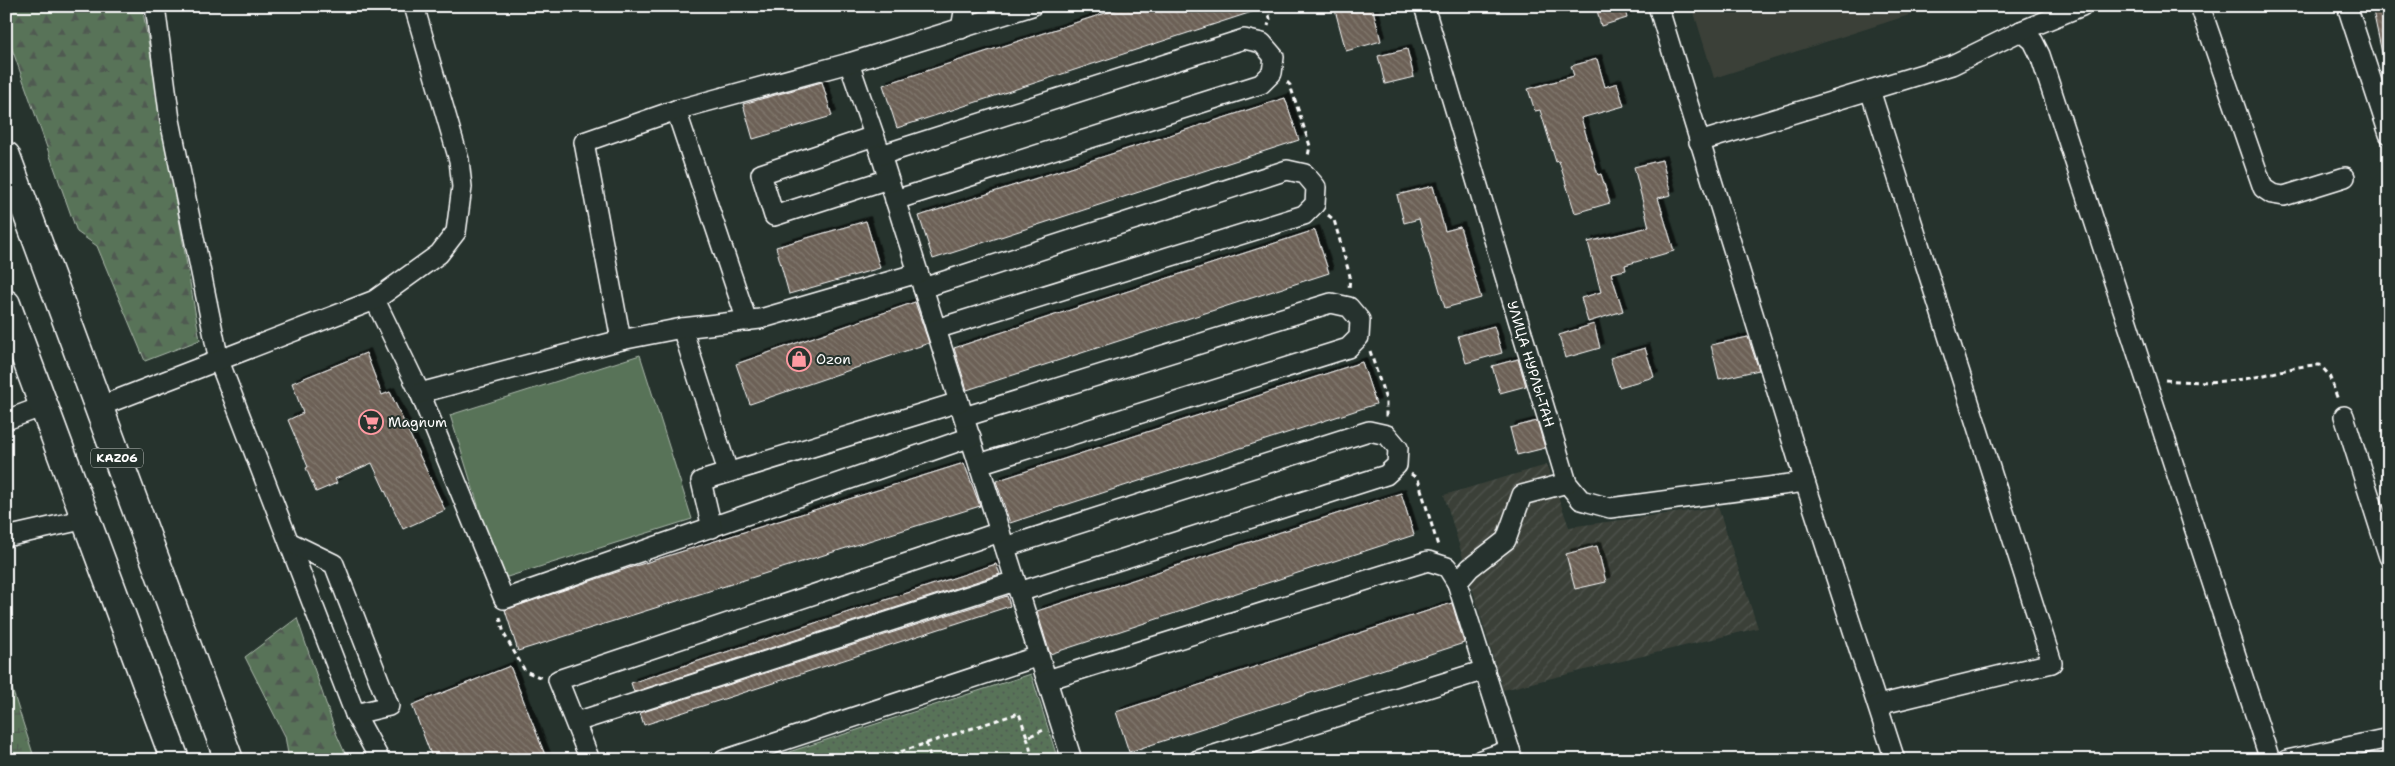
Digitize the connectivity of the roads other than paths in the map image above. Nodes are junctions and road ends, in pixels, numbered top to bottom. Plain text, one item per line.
1 (155, 6) edge
2 (414, 6) edge
3 (965, 6) edge
4 (1032, 6) edge
5 (1424, 6) edge
6 (1658, 6) edge
7 (2082, 6) edge
8 (2200, 6) edge
9 (2347, 6) edge
10 (961, 28) junction
11 (2021, 31) junction
12 (849, 64) junction
13 (1870, 90) junction
14 (676, 110) junction
15 (2389, 134) edge
16 (874, 136) junction
17 (1699, 142) junction
18 (881, 155) junction
19 (6, 156) edge
20 (2346, 177) dead end
21 (888, 179) junction
22 (895, 200) junction
23 (920, 280) junction
24 (375, 300) junction
25 (6, 304) edge
26 (747, 321) junction
27 (682, 328) junction
28 (936, 329) junction
29 (621, 340) junction
30 (218, 361) junction
31 (420, 394) junction
32 (44, 406) junction
33 (98, 407) junction
34 (962, 410) junction
35 (2344, 416) road end
36 (6, 420) edge
37 (971, 437) junction
38 (979, 464) junction
39 (728, 472) junction
40 (1806, 482) junction
41 (1567, 484) junction
42 (86, 519) junction
43 (712, 528) junction
44 (6, 537) edge
45 (1003, 539) junction
46 (288, 542) junction
47 (2389, 557) edge
48 (1458, 583) junction
49 (1017, 586) junction
50 (1039, 656) junction
51 (1485, 670) junction
52 (1047, 680) junction
53 (1878, 705) junction
54 (355, 714) junction
55 (576, 722) junction
56 (2389, 738) edge
57 (1511, 755) edge
58 (175, 760) edge
59 (229, 760) edge
60 (380, 760) edge
61 (590, 760) edge
62 (724, 760) edge
63 (1072, 760) edge
64 (1198, 760) edge
65 (1481, 760) edge
66 (1895, 760) edge
67 (2270, 760) edge
68 (2287, 760) edge

1 - 30 street
2 - 24 street
3 - 10 street
4 - 10 street
5 - 41 street, УЛИЦА НУРЛЫ-ТАН
6 - 17 street
7 - 11 street
8 - 20 street
9 - 15 street
10 - 12 street
11 - 13 street
11 - 67 street
12 - 14 street
12 - 16 street
13 - 17 street
13 - 53 street
14 - 26 street
14 - 29 street
16 - 18 street
16 - 21 street
17 - 40 street
18 - 21 street
18 - 22 street
19 - 33 highway, KАZ06
21 - 22 street
22 - 23 street
23 - 26 street
23 - 28 street
23 - 28 street
24 - 30 street
24 - 31 street
25 - 32 highway
26 - 27 street
27 - 29 street
27 - 39 street
28 - 34 street
29 - 31 street
30 - 33 street
30 - 46 street
31 - 43 street
32 - 36 street
32 - 42 highway
33 - 59 highway, KАZ06
34 - 37 street
34 - 38 street
34 - 39 street
35 - 47 street
37 - 38 street
37 - 43 street
38 - 45 street
39 - 43 street
40 - 41 street, УЛИЦА НУРЛЫ-ТАН
40 - 53 street
41 - 48 street
42 - 44 street
42 - 58 highway
45 - 49 street
45 - 49 street
45 - 55 street
46 - 54 street
46 - 54 street
48 - 51 street
48 - 52 street
49 - 50 street
49 - 55 street
50 - 52 street
50 - 62 street
51 - 57 street
51 - 64 street
52 - 63 street
53 - 66 street
54 - 60 street
55 - 61 street
56 - 68 street
57 - 65 street

